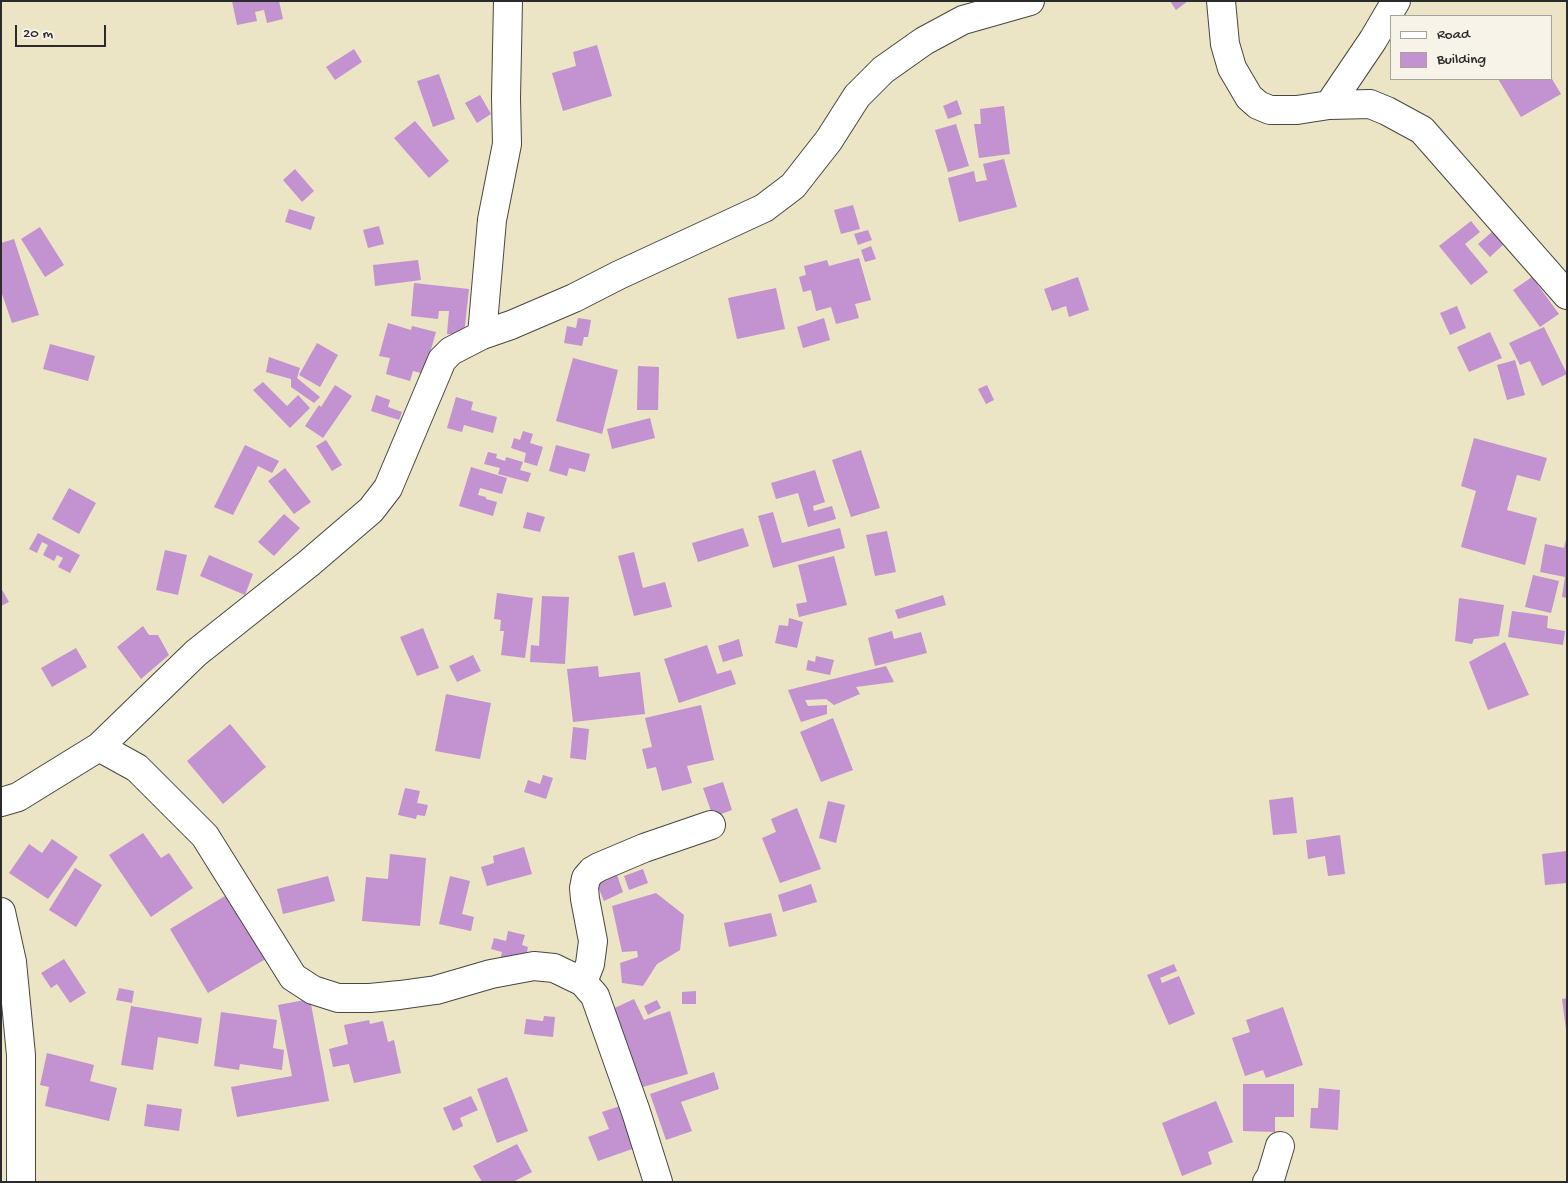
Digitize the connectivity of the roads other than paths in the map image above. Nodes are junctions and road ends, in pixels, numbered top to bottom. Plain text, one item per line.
1 (508, 1) edge
2 (1030, 1) edge
3 (1221, 1) edge
4 (1396, 1) edge
5 (1329, 105) junction
6 (1567, 295) edge
7 (482, 335) junction
8 (99, 747) junction
9 (1, 802) edge
10 (711, 825) dead end
11 (1, 912) edge
12 (583, 982) junction
13 (1280, 1146) dead end
14 (21, 1182) edge
15 (658, 1182) edge
16 (1267, 1182) edge

1 - 7 street
2 - 7 street
3 - 5 street
4 - 5 street
5 - 6 street
7 - 8 street
8 - 9 street
8 - 12 street
10 - 12 street
11 - 14 street
12 - 15 street
13 - 16 street

